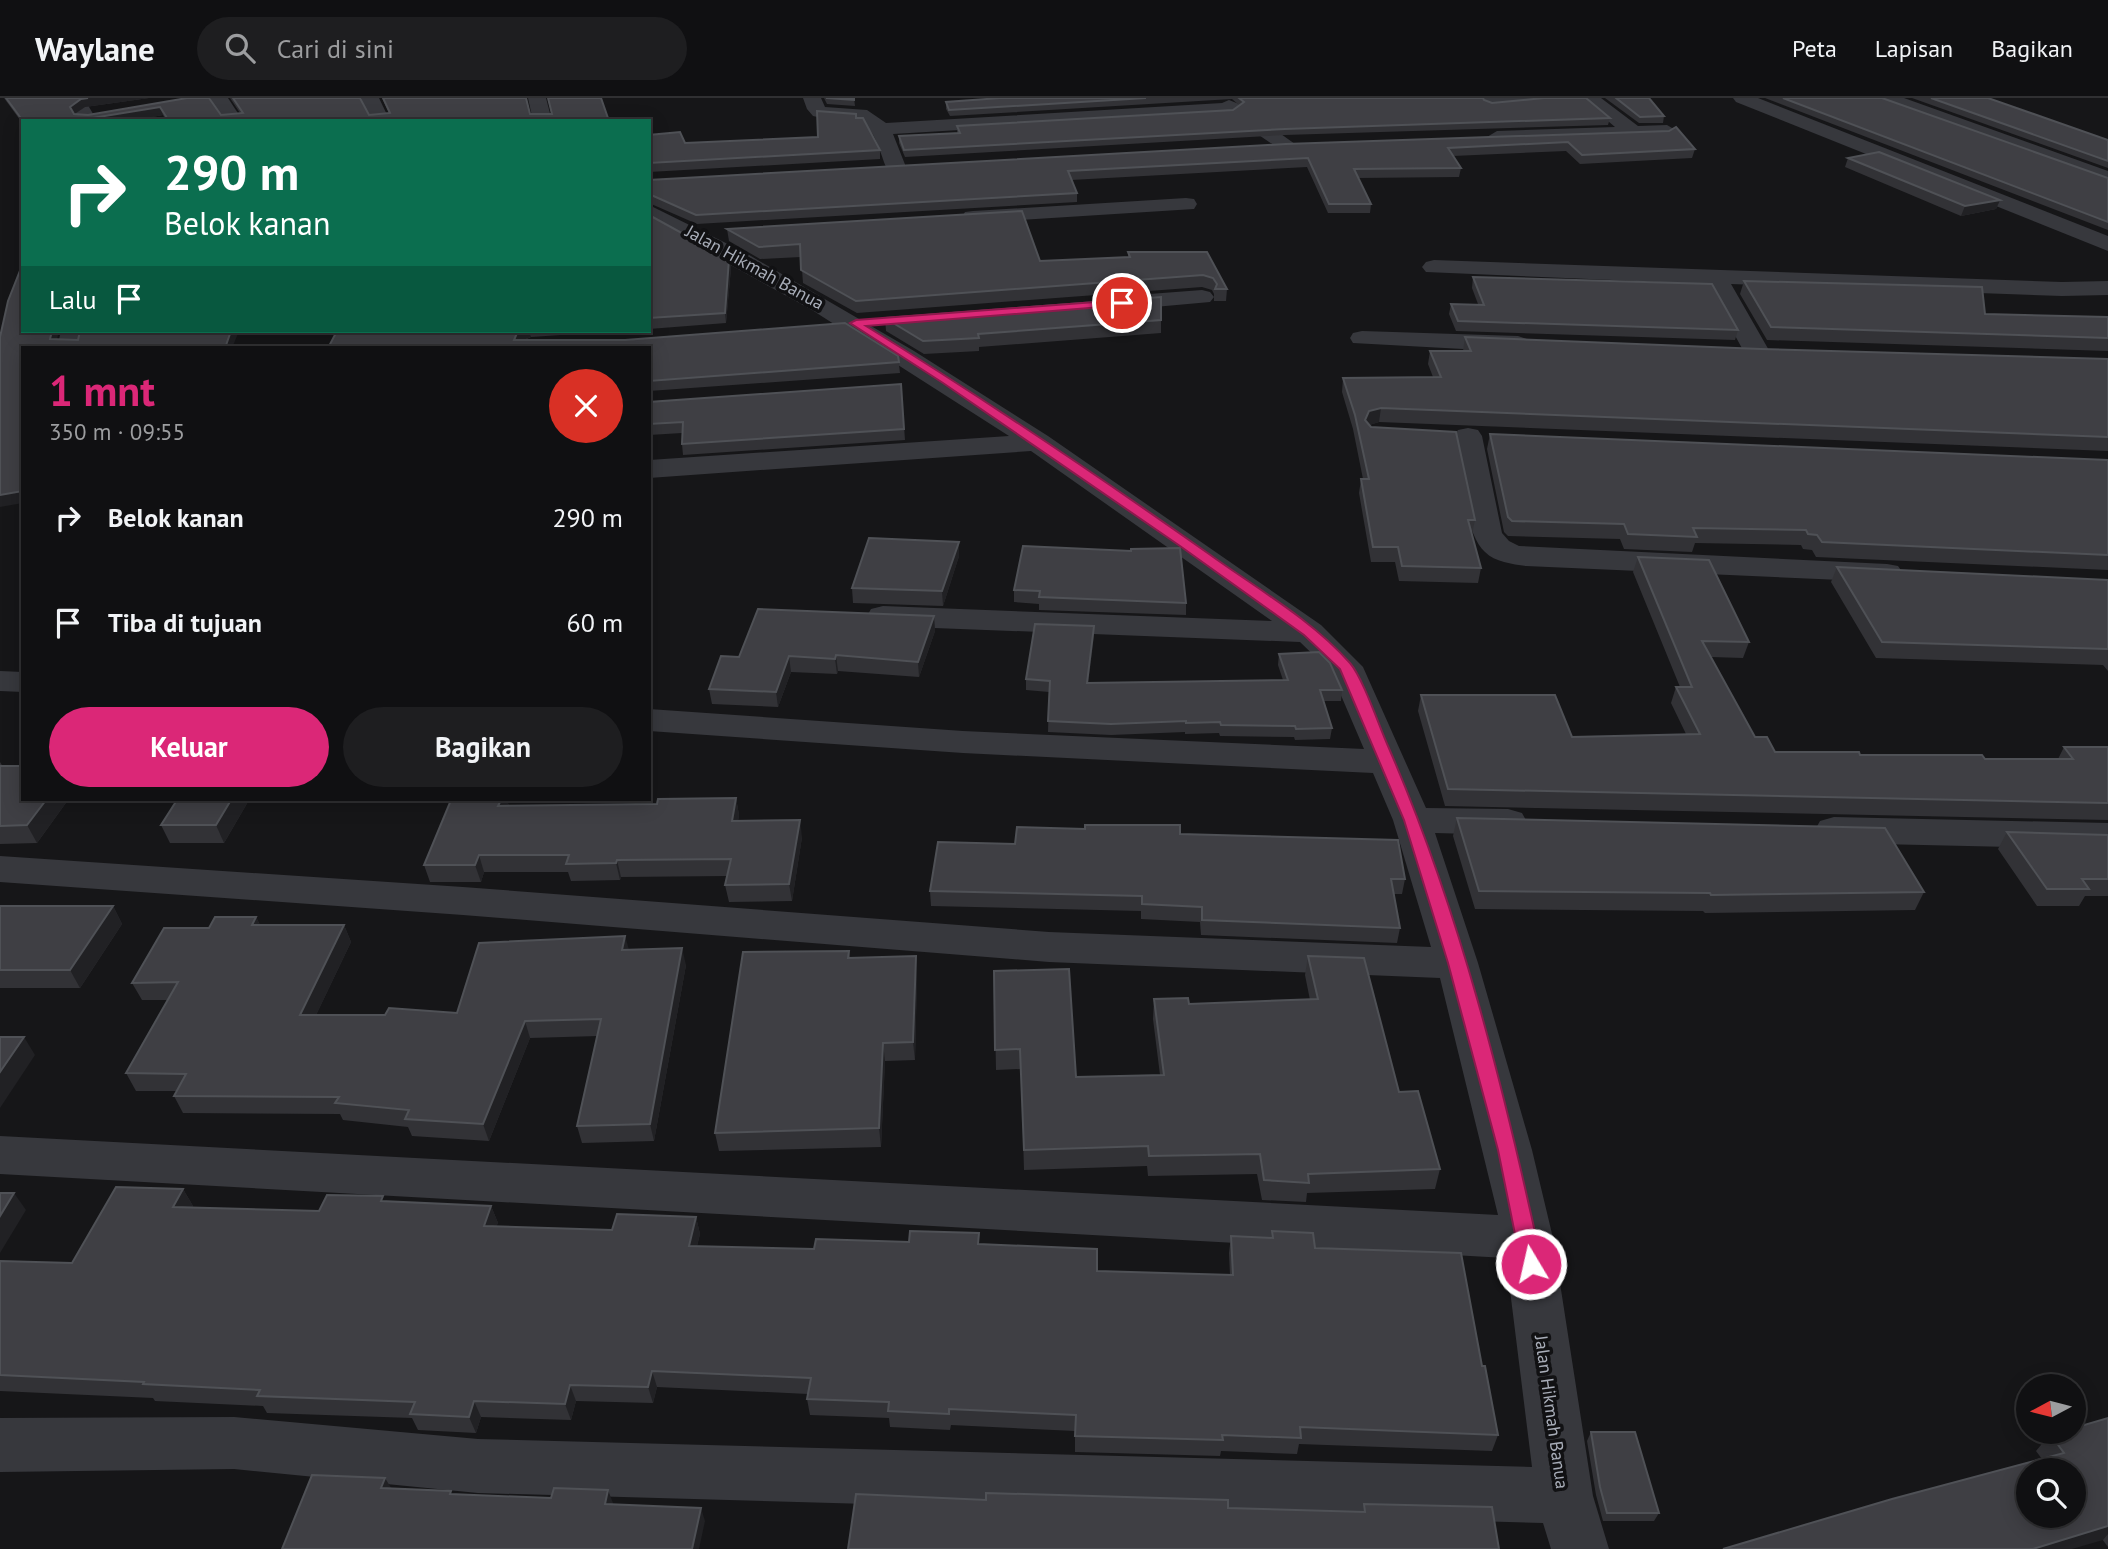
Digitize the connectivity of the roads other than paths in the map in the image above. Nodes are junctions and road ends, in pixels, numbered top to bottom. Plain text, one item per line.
1 (75, 98) edge
2 (219, 98) edge
3 (370, 98) edge
4 (537, 98) edge
5 (812, 98) edge
6 (1541, 98) edge
7 (1590, 98) edge
8 (1742, 98) edge
9 (1887, 98) edge
10 (1491, 102) edge
11 (1225, 103) edge
12 (90, 117) edge
13 (233, 119) edge
14 (380, 119) edge
15 (542, 119) edge
16 (881, 129) junction
17 (1667, 131) edge
18 (1633, 132) junction
19 (1480, 137) edge
20 (1259, 146) edge
21 (869, 168) edge
22 (2108, 178) edge
23 (1186, 204) dead end
24 (651, 212) edge
25 (954, 218) edge
26 (735, 231) edge
27 (694, 234) junction
28 (2108, 244) edge
29 (1434, 267) dead end
30 (1715, 276) junction
31 (2108, 288) edge
32 (1202, 297) dead end
33 (1091, 306) edge
34 (897, 320) edge
35 (856, 323) junction
36 (815, 327) edge
37 (1362, 338) dead end
38 (1538, 345) edge
39 (1730, 351) edge
40 (1757, 352) junction
41 (1784, 352) edge
42 (947, 380) junction
43 (906, 383) dead end
44 (1469, 436) dead end
45 (1038, 442) junction
46 (651, 469) edge
47 (1914, 574) edge
48 (849, 615) edge
49 (1309, 632) junction
50 (0, 681) edge
51 (21, 682) edge
52 (651, 720) edge
53 (1388, 762) junction
54 (1412, 820) junction
55 (1537, 823) edge
56 (1802, 829) edge
57 (2108, 836) edge
58 (0, 869) edge
59 (1457, 963) junction
60 (0, 1155) edge
61 (1528, 1238) junction
62 (0, 1445) edge
63 (1564, 1496) junction
64 (1580, 1549) edge

1 - 12 street
2 - 13 street
3 - 14 street
4 - 15 street
5 - 16 street
6 - 10 street
7 - 18 street
8 - 28 street
9 - 22 street
11 - 16 street
11 - 20 street
16 - 21 street
17 - 18 street
18 - 19 street
23 - 25 street
24 - 27 street, Jalan Hikmah Banua
26 - 27 street
27 - 35 street, Jalan Hikmah Banua
29 - 30 street
30 - 31 street
30 - 40 street
32 - 33 street
34 - 35 street
35 - 36 street
35 - 42 street, Jalan Hikmah Banua
37 - 38 street
39 - 40 street
40 - 41 street
42 - 43 street
42 - 45 street, Jalan Hikmah Banua
44 - 47 street
45 - 46 street
45 - 49 street, Jalan Hikmah Banua
48 - 49 street
49 - 53 street, Jalan Hikmah Banua
50 - 51 street
52 - 53 street
53 - 54 street, Jalan Hikmah Banua
54 - 55 street
54 - 59 street, Jalan Hikmah Banua
56 - 57 street
58 - 59 street
59 - 61 street, Jalan Hikmah Banua
60 - 61 street
61 - 63 street, Jalan Hikmah Banua
62 - 63 street
63 - 64 street, Jalan Hikmah Banua

